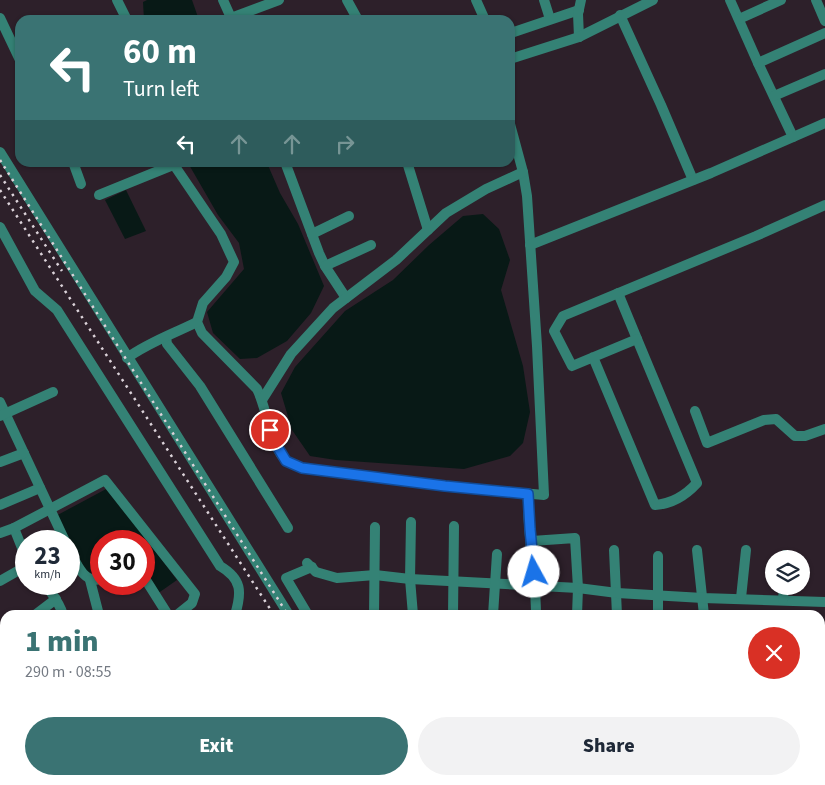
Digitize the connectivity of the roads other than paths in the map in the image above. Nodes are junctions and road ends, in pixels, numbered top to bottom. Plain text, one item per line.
1 (117, 0) edge
2 (223, 0) edge
3 (279, 0) edge
4 (347, 0) edge
5 (476, 0) edge
6 (544, 0) edge
7 (653, 0) edge
8 (730, 0) edge
9 (781, 0) edge
10 (816, 0) edge
11 (580, 5) edge
12 (124, 15) edge
13 (229, 15) edge
14 (241, 15) edge
15 (355, 15) edge
16 (483, 15) edge
17 (620, 16) junction
18 (0, 18) edge
19 (550, 19) junction
20 (739, 19) junction
21 (825, 21) edge
22 (515, 32) edge
23 (825, 33) edge
24 (579, 37) junction
25 (15, 50) edge
26 (515, 57) edge
27 (758, 63) junction
28 (825, 74) edge
29 (774, 96) junction
30 (825, 122) edge
31 (793, 137) junction
32 (515, 142) edge
33 (0, 152) edge
34 (75, 167) edge
35 (165, 167) edge
36 (174, 167) edge
37 (287, 167) edge
38 (409, 167) edge
39 (523, 172) junction
40 (693, 180) junction
41 (81, 184) dead end
42 (99, 195) dead end
43 (825, 205) edge
44 (349, 216) dead end
45 (0, 227) edge
46 (428, 230) junction
47 (312, 234) junction
48 (372, 245) dead end
49 (530, 246) junction
50 (325, 266) junction
51 (618, 293) junction
52 (346, 298) junction
53 (197, 322) junction
54 (166, 336) junction
55 (637, 339) junction
56 (593, 357) junction
57 (127, 358) junction
58 (53, 392) dead end
59 (262, 400) junction
60 (0, 402) edge
61 (695, 411) dead end
62 (3, 414) edge
63 (825, 429) edge
64 (24, 452) junction
65 (0, 462) edge
66 (40, 488) junction
67 (528, 497) junction
68 (0, 505) edge
69 (49, 510) junction
70 (411, 522) dead end
71 (454, 526) dead end
72 (375, 527) dead end
73 (14, 528) joint
74 (288, 528) dead end
75 (59, 530) edge
76 (0, 533) edge
77 (532, 541) junction
78 (614, 550) dead end
79 (697, 550) dead end
80 (746, 550) dead end
81 (498, 554) dead end
82 (658, 556) dead end
83 (80, 569) edge
84 (15, 572) edge
85 (375, 575) junction
86 (410, 579) junction
87 (90, 580) edge
88 (0, 581) edge
89 (452, 581) junction
90 (290, 584) junction
91 (495, 584) junction
92 (536, 587) junction
93 (578, 588) junction
94 (274, 592) junction
95 (617, 593) junction
96 (155, 594) edge
97 (53, 595) edge
98 (94, 595) edge
99 (657, 595) junction
100 (783, 595) edge
101 (703, 598) junction
102 (741, 598) junction
103 (56, 599) junction
104 (783, 600) junction
105 (825, 602) edge
106 (42, 610) edge
107 (62, 610) edge
108 (98, 610) edge
109 (165, 610) edge
110 (184, 610) edge
111 (236, 610) edge
112 (286, 610) edge
113 (305, 610) edge
114 (374, 610) edge
115 (413, 610) edge
116 (453, 610) edge
117 (493, 610) edge
118 (536, 610) edge
119 (577, 610) edge
120 (617, 610) edge
121 (658, 610) edge
122 (704, 610) edge

1 - 12 street
2 - 13 street
3 - 14 street
4 - 15 street
5 - 16 street
6 - 19 street
7 - 17 street
8 - 20 street
9 - 20 street
10 - 21 street
11 - 19 street
11 - 24 street
17 - 24 street
17 - 40 street
18 - 25 street
19 - 22 street
20 - 27 street
23 - 27 street
24 - 26 street
27 - 29 street
28 - 29 street
29 - 31 street
30 - 31 street
31 - 40 street
32 - 39 street
33 - 57 street
34 - 41 street
35 - 42 street
36 - 53 street
37 - 47 street
38 - 46 street
39 - 46 street
39 - 49 street
40 - 49 street
43 - 51 street
44 - 47 street
45 - 111 street
46 - 52 street
47 - 50 street
48 - 50 street
49 - 67 street
50 - 52 street
51 - 55 street
51 - 56 street
52 - 59 street
53 - 54 street
53 - 59 street
54 - 57 street
54 - 74 street
55 - 56 street
55 - 56 street
57 - 94 street
58 - 62 street
59 - 67 street
60 - 62 street
61 - 63 street
62 - 64 street
64 - 65 street
64 - 66 street
66 - 68 street
66 - 69 street
67 - 77 street
69 - 73 street
69 - 75 street
69 - 110 street
70 - 86 street
71 - 89 street
72 - 85 street
73 - 76 street
77 - 92 street
77 - 93 street
78 - 95 street
79 - 101 street
80 - 102 street
81 - 91 street
82 - 99 street
83 - 87 street
84 - 88 street
85 - 86 street
85 - 90 street
85 - 114 street
86 - 89 street
86 - 115 street
89 - 91 street
89 - 116 street
90 - 94 street
90 - 113 street
91 - 92 street
91 - 117 street
92 - 93 street
92 - 118 street
93 - 95 street
93 - 119 street
94 - 112 street
95 - 99 street
95 - 120 street
96 - 109 street
97 - 103 street
98 - 108 street
99 - 101 street
99 - 121 street
100 - 104 street
101 - 102 street
101 - 122 street
102 - 104 street
103 - 106 street
103 - 107 street
104 - 105 street

